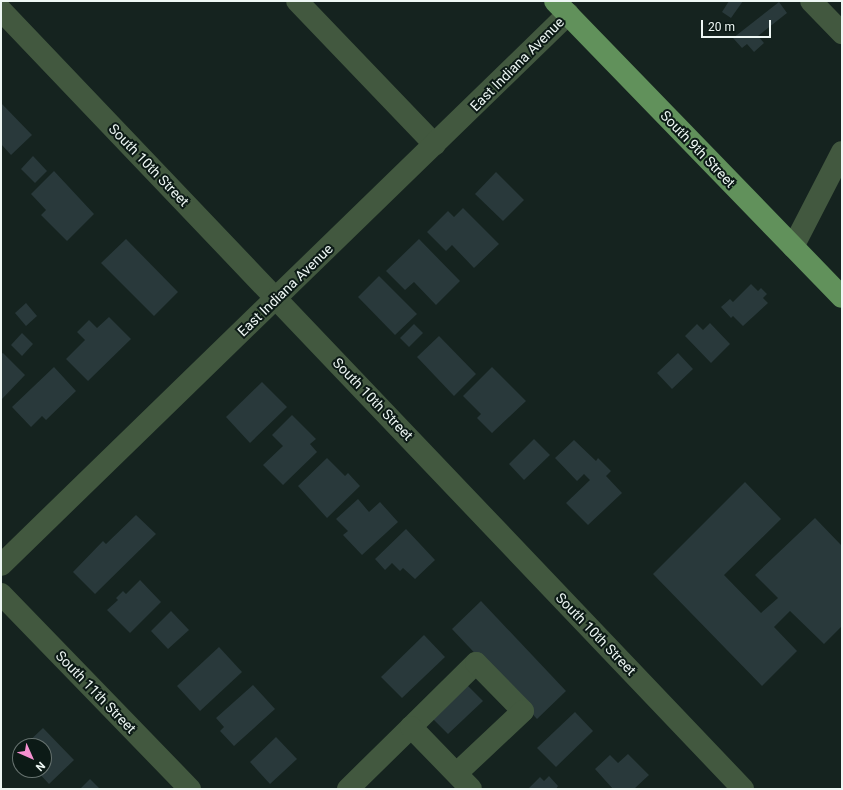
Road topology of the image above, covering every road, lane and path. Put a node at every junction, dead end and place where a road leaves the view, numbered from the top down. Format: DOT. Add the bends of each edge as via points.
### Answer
graph roads {
  1 [pos="297,1"];
  2 [pos="812,1"];
  3 [pos="561,8"];
  4 [pos="1,10"];
  5 [pos="842,32"];
  6 [pos="435,145"];
  7 [pos="842,152"];
  8 [pos="793,247"];
  9 [pos="842,297"];
  10 [pos="277,298"];
  11 [pos="1,565"];
  12 [pos="1,594"];
  13 [pos="411,727"];
  14 [pos="457,773"];
  15 [pos="190,789"];
  16 [pos="348,789"];
  17 [pos="471,789"];
  18 [pos="743,789"];
  1 -- 6 [label="street"];
  2 -- 5 [label="street"];
  3 -- 6 [label="street, East Indiana Avenue"];
  3 -- 8 [label="main road, South 9th Street"];
  4 -- 10 [label="street, South 10th Street"];
  6 -- 10 [label="street, East Indiana Avenue"];
  7 -- 8 [label="street"];
  8 -- 9 [label="main road, South 9th Street"];
  10 -- 11 [label="street, East Indiana Avenue"];
  10 -- 18 [label="street, South 10th Street"];
  12 -- 15 [label="street, South 11th Street"];
  13 -- 14 [label="street"];
  13 -- 14 [label="street" via="476,662 523,711"];
  13 -- 16 [label="street"];
  14 -- 17 [label="street"];
}
